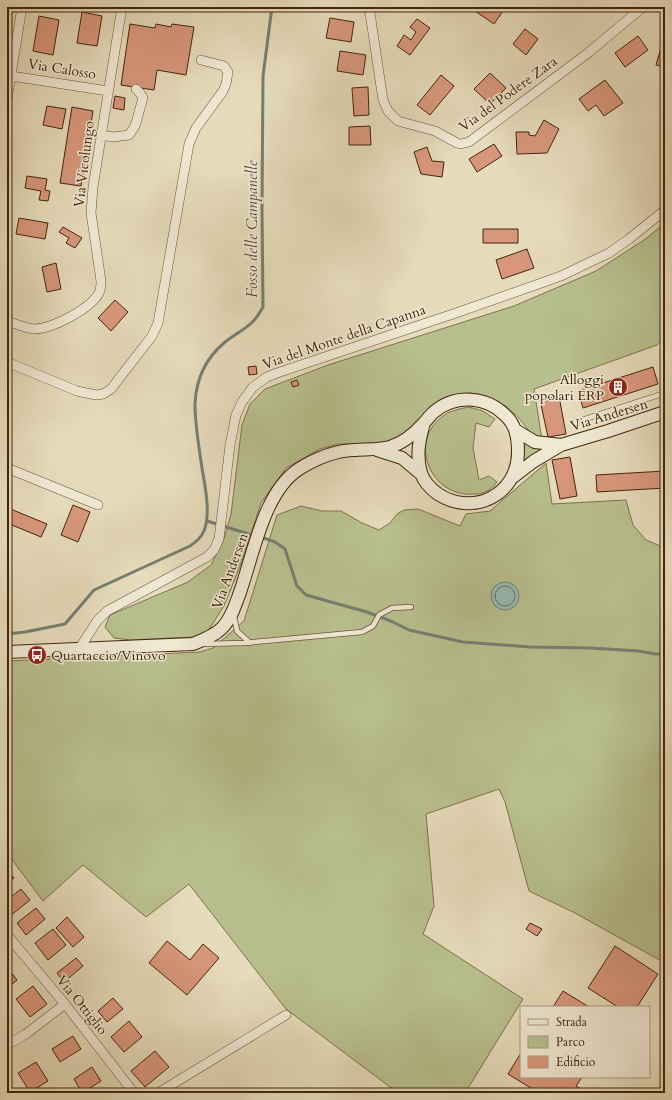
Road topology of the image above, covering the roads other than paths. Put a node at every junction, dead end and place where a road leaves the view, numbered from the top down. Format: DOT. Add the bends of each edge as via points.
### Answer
graph roads {
  1 [pos="22,7"];
  2 [pos="122,7"];
  3 [pos="367,7"];
  4 [pos="643,7"];
  5 [pos="201,60"];
  6 [pos="11,76"];
  7 [pos="136,89"];
  8 [pos="108,91"];
  9 [pos="7,100"];
  10 [pos="101,135"];
  11 [pos="665,210"];
  12 [pos="7,321"];
  13 [pos="7,362"];
  14 [pos="665,393"];
  15 [pos="665,412"];
  16 [pos="582,420"];
  17 [pos="424,423"];
  18 [pos="515,430"];
  19 [pos="561,445"];
  20 [pos="376,449"];
  21 [pos="7,468"];
  22 [pos="421,474"];
  23 [pos="513,477"];
  24 [pos="98,505"];
  25 [pos="412,606"];
  26 [pos="232,612"];
  27 [pos="250,643"];
  28 [pos="193,644"];
  29 [pos="79,649"];
  30 [pos="7,652"];
  31 [pos="7,936"];
  32 [pos="65,1004"];
  33 [pos="286,1015"];
  34 [pos="7,1045"];
  35 [pos="134,1093"];
  36 [pos="158,1093"];
  1 -- 6 [label="street"];
  2 -- 8 [label="street, Via Vicolungo"];
  3 -- 4 [label="street, Via del Podere Zara" via="383,100 388,111 398,121 435,131 461,144 469,142 537,93"];
  5 -- 13 [label="street" via="224,66 228,72 226,84 196,128 189,144 158,323 152,336 111,389 103,394 77,391"];
  6 -- 8 [label="street, Via Calosso"];
  6 -- 9 [label="street"];
  7 -- 10 [label="street" via="143,98 135,126 129,135"];
  8 -- 10 [label="street, Via Vicolungo"];
  10 -- 12 [label="street, Via Vicolungo" via="91,214 101,281 98,295 71,317 42,328 28,328"];
  11 -- 29 [label="street, Via del Monte della Capanna" via="609,253 561,276 277,373 253,387 236,415 220,525 216,545 208,558 107,611 97,621"];
  14 -- 16 [label="lane, Via Andersen"];
  15 -- 19 [label="street, Via Andersen"];
  17 -- 18 [label="street, Via Andersen" via="444,405 470,399 498,409"];
  17 -- 20 [label="street, Via Andersen" via="403,441"];
  17 -- 22 [label="street" via="419,444"];
  18 -- 19 [label="street, Via Andersen" via="535,442"];
  18 -- 23 [label="street, Via Andersen" via="518,456"];
  19 -- 23 [label="street, Via Andersen"];
  20 -- 22 [label="street, Via Andersen" via="402,458"];
  20 -- 26 [label="street, Via Andersen" via="331,454 315,460 285,481 268,507"];
  21 -- 24 [label="street"];
  22 -- 23 [label="street, Via Andersen" via="430,487 442,496 457,502 469,503 482,502 493,497 505,488"];
  25 -- 27 [label="lane" via="392,608 378,618 373,626 362,632"];
  26 -- 27 [label="lane" via="237,631"];
  26 -- 28 [label="street, Via Andersen" via="222,628"];
  27 -- 28 [label="lane"];
  28 -- 29 [label="street, Via Andersen"];
  29 -- 30 [label="street, Via Andersen"];
  31 -- 32 [label="street, Via Ottiglio"];
  32 -- 34 [label="street" via="22,1037"];
  32 -- 35 [label="street, Via Ottiglio"];
  33 -- 36 [label="street"];
}
